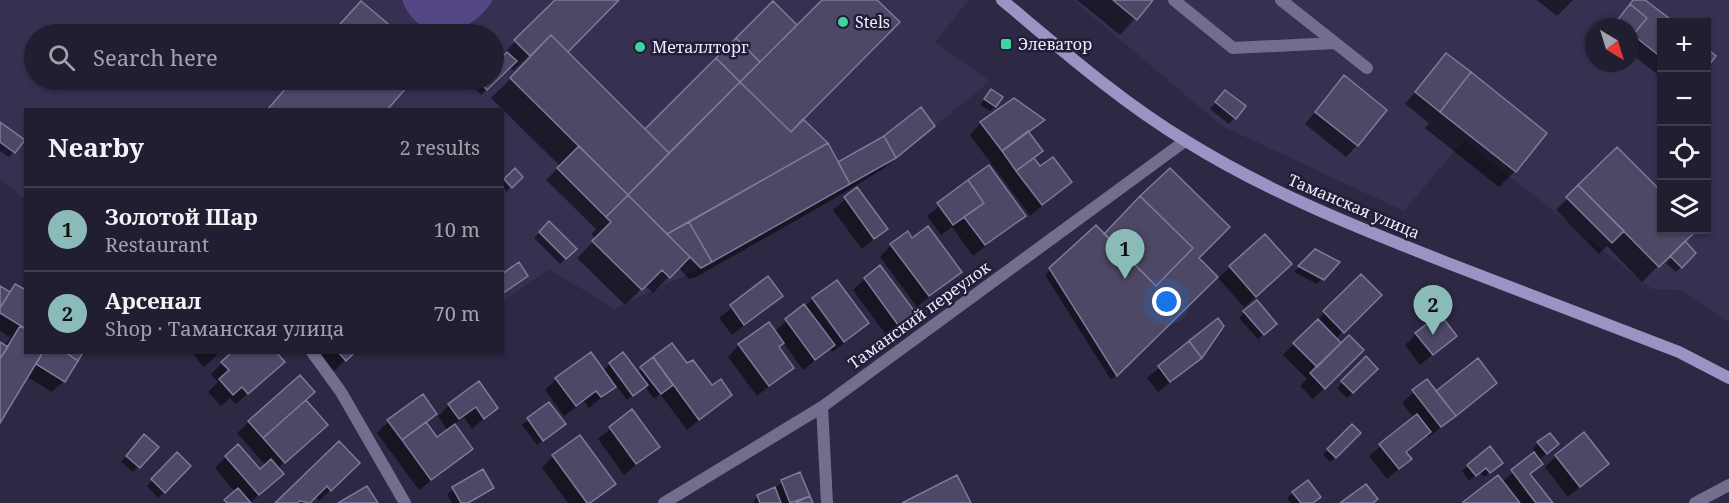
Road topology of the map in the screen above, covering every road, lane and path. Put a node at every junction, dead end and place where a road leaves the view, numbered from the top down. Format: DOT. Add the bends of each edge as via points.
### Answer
graph roads {
  1 [pos="1002,0"];
  2 [pos="1174,0"];
  3 [pos="1281,0"];
  4 [pos="1335,44"];
  5 [pos="1367,69"];
  6 [pos="1185,141"];
  7 [pos="313,354"];
  8 [pos="1729,378"];
  9 [pos="822,406"];
  10 [pos="1729,485"];
  11 [pos="405,503"];
  12 [pos="664,503"];
  13 [pos="827,503"];
  14 [pos="1695,503"];
  1 -- 6 [label="street, Таманская улица" via="1097,78"];
  2 -- 4 [label="street" via="1233,48"];
  3 -- 4 [label="street"];
  4 -- 5 [label="street"];
  6 -- 8 [label="street, Таманская улица" via="1346,223 1679,352"];
  6 -- 9 [label="street, Таманский переулок"];
  7 -- 11 [label="street" via="341,392"];
  9 -- 12 [label="street, Таманский переулок"];
  9 -- 13 [label="street"];
  10 -- 14 [label="street"];
}
